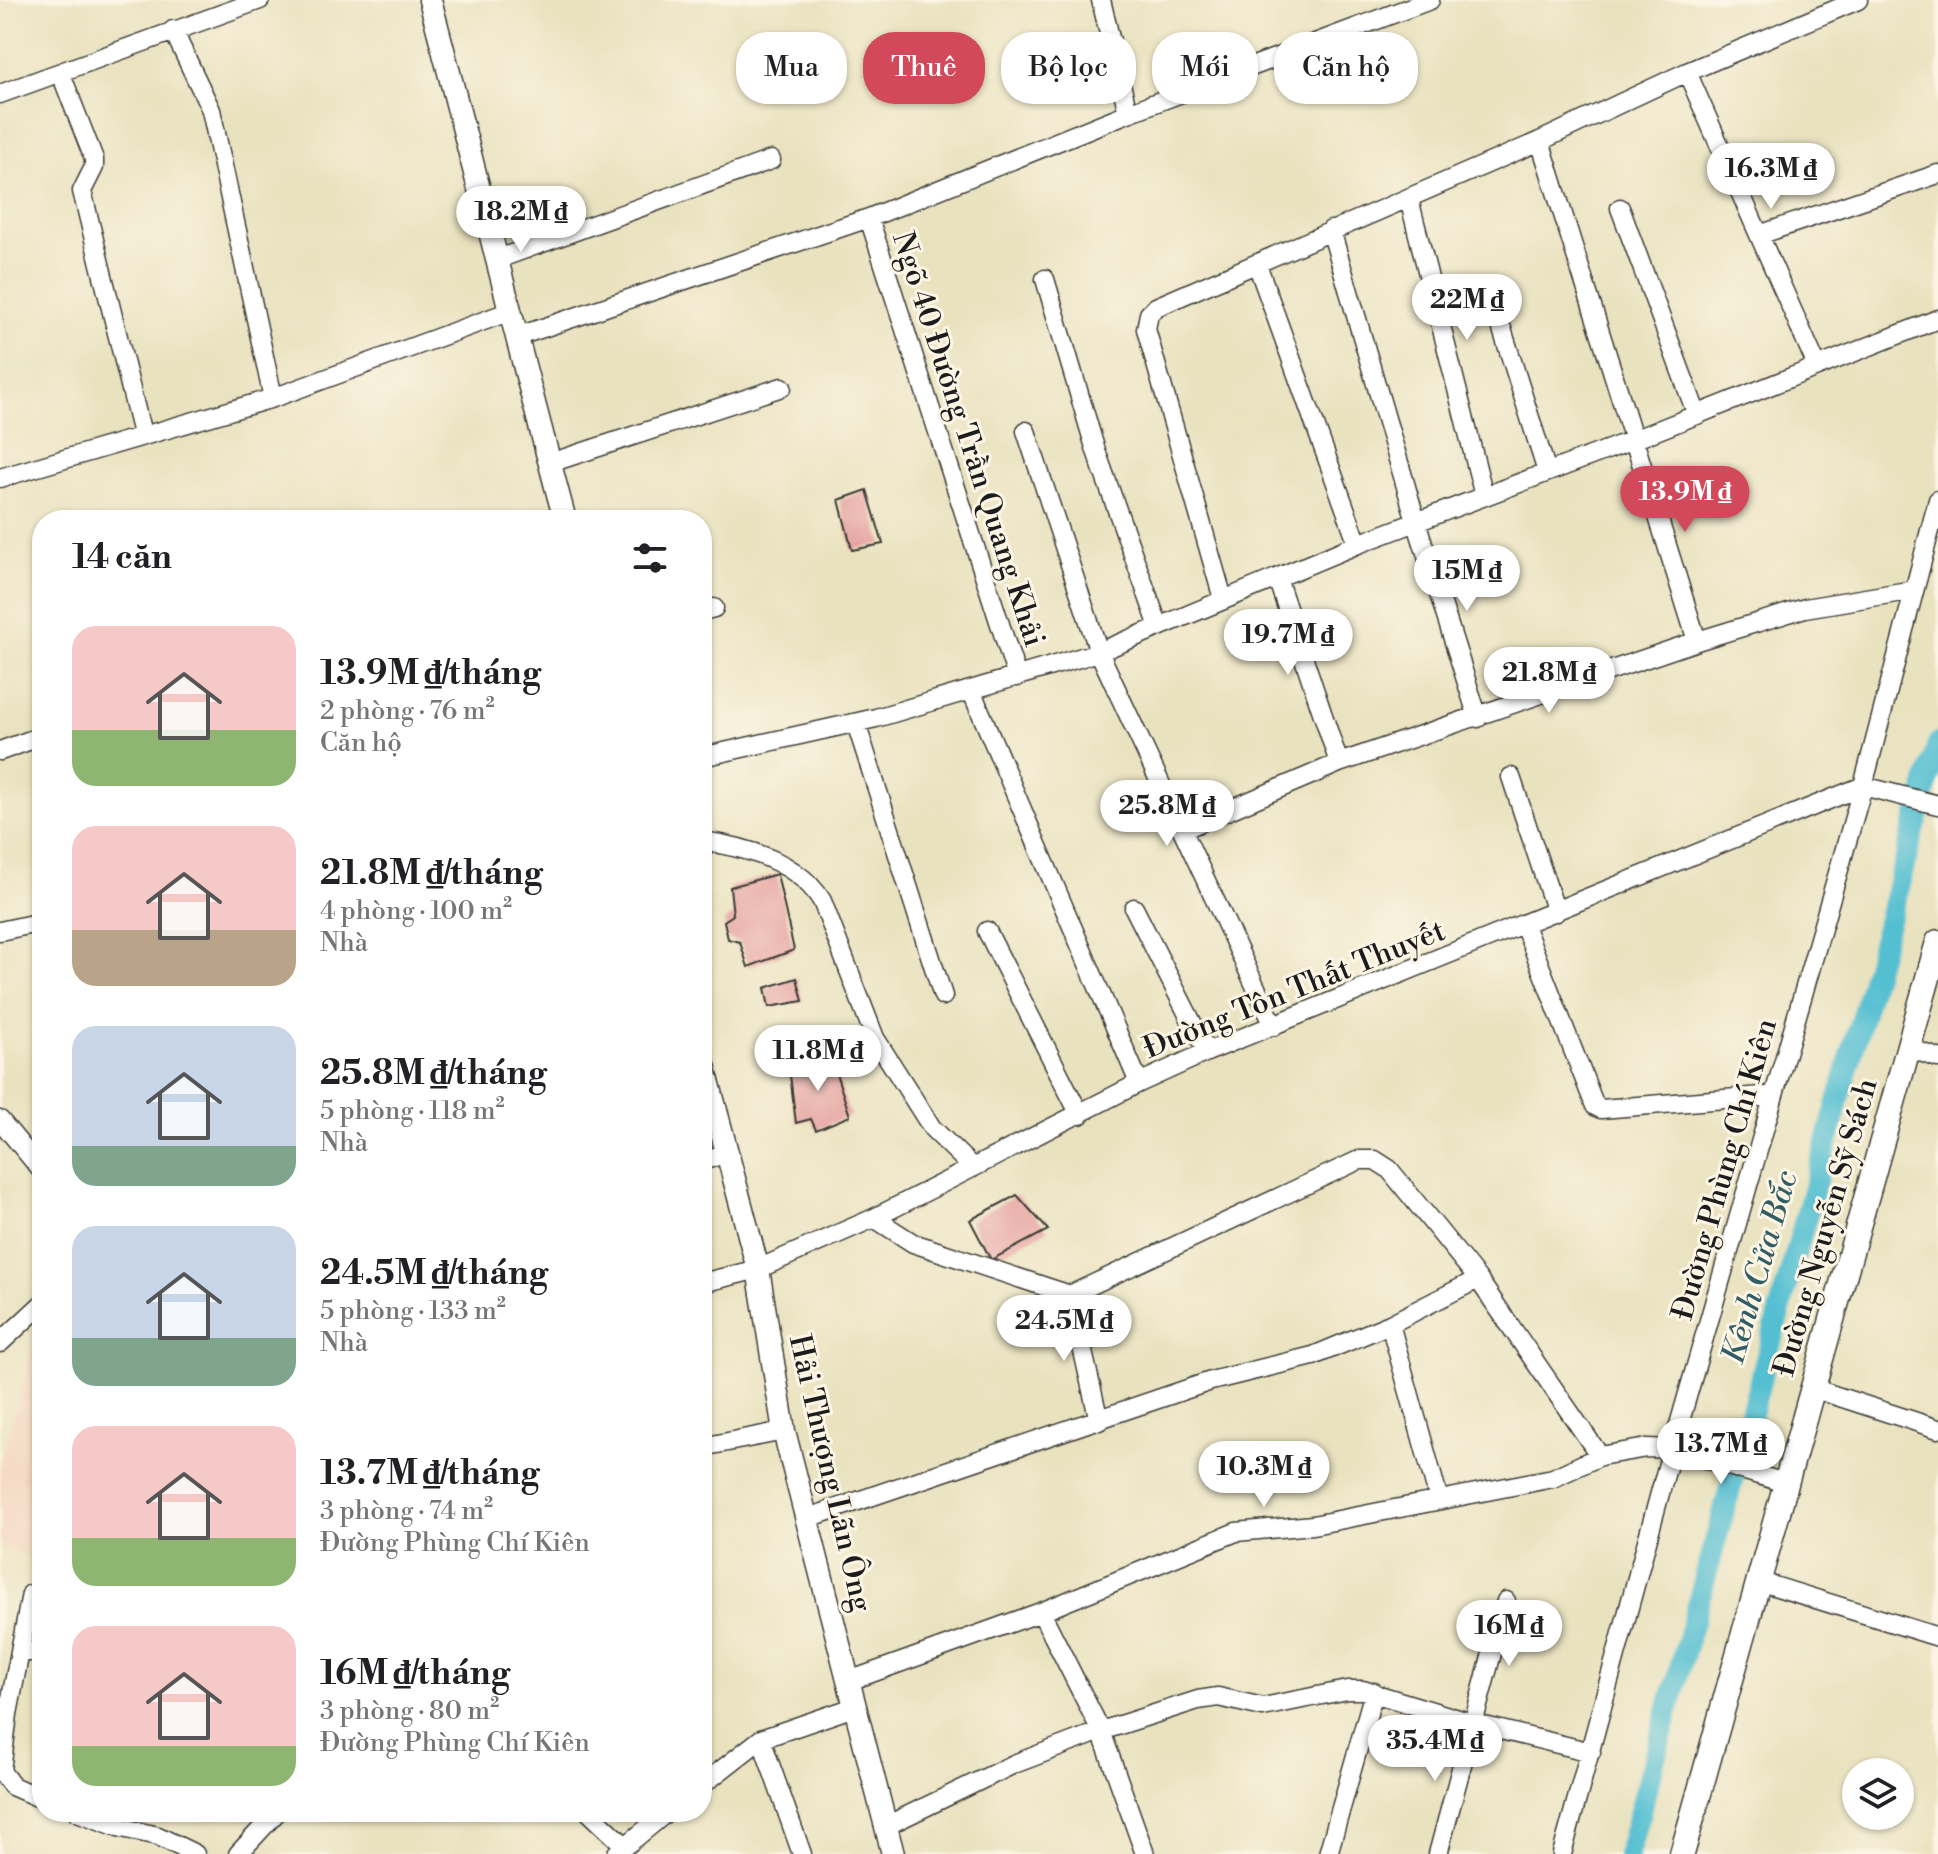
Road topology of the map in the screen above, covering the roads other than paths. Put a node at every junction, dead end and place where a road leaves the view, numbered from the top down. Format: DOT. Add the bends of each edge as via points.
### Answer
graph roads {
  1 [pos="260,0"];
  2 [pos="430,0"];
  3 [pos="1101,0"];
  4 [pos="1430,0"];
  5 [pos="1858,0"];
  6 [pos="173,30"];
  7 [pos="1687,72"];
  8 [pos="61,74"];
  9 [pos="0,94"];
  10 [pos="1128,113"];
  11 [pos="1540,141"];
  12 [pos="771,160"];
  13 [pos="1938,174"];
  14 [pos="1409,199"];
  15 [pos="1620,208"];
  16 [pos="869,218"];
  17 [pos="1331,230"];
  18 [pos="1759,235"];
  19 [pos="498,259"];
  20 [pos="1257,264"];
  21 [pos="1045,279"];
  22 [pos="1496,310"];
  23 [pos="508,312"];
  24 [pos="1938,319"];
  25 [pos="516,337"];
  26 [pos="1817,366"];
  27 [pos="782,387"];
  28 [pos="273,398"];
  29 [pos="1697,415"];
  30 [pos="1026,431"];
  31 [pos="142,434"];
  32 [pos="1633,440"];
  33 [pos="550,463"];
  34 [pos="1547,472"];
  35 [pos="0,478"];
  36 [pos="1484,496"];
  37 [pos="1938,500"];
  38 [pos="562,510"];
  39 [pos="1416,521"];
  40 [pos="1358,544"];
  41 [pos="1277,578"];
  42 [pos="1914,590"];
  43 [pos="1223,599"];
  44 [pos="1159,627"];
  45 [pos="1697,641"];
  46 [pos="1099,652"];
  47 [pos="1017,677"];
  48 [pos="971,690"];
  49 [pos="1478,718"];
  50 [pos="856,723"];
  51 [pos="32,740"];
  52 [pos="0,751"];
  53 [pos="712,755"];
  54 [pos="1339,763"];
  55 [pos="1511,777"];
  56 [pos="1872,788"];
  57 [pos="1938,805"];
  58 [pos="1182,830"];
  59 [pos="712,842"];
  60 [pos="1134,908"];
  61 [pos="1556,912"];
  62 [pos="32,924"];
  63 [pos="1524,925"];
  64 [pos="0,931"];
  65 [pos="987,931"];
  66 [pos="1938,942"];
  67 [pos="943,996"];
  68 [pos="1274,1026"];
  69 [pos="1909,1048"];
  70 [pos="1207,1052"];
  71 [pos="1938,1058"];
  72 [pos="1139,1083"];
  73 [pos="712,1095"];
  74 [pos="1774,1095"];
  75 [pos="1080,1115"];
  76 [pos="0,1120"];
  77 [pos="728,1153"];
  78 [pos="712,1158"];
  79 [pos="32,1159"];
  80 [pos="973,1168"];
  81 [pos="874,1218"];
  82 [pos="758,1269"];
  83 [pos="1478,1279"];
  84 [pos="712,1280"];
  85 [pos="1070,1295"];
  86 [pos="32,1313"];
  87 [pos="1390,1324"];
  88 [pos="0,1343"];
  89 [pos="1812,1388"];
  90 [pos="1099,1421"];
  91 [pos="1938,1429"];
  92 [pos="784,1431"];
  93 [pos="712,1445"];
  94 [pos="1672,1449"];
  95 [pos="1600,1456"];
  96 [pos="1785,1483"];
  97 [pos="1439,1500"];
  98 [pos="808,1518"];
  99 [pos="1758,1581"];
  100 [pos="31,1594"];
  101 [pos="1506,1601"];
  102 [pos="1041,1612"];
  103 [pos="1938,1637"];
  104 [pos="20,1652"];
  105 [pos="32,1652"];
  106 [pos="849,1681"];
  107 [pos="1374,1692"];
  108 [pos="854,1707"];
  109 [pos="1472,1723"];
  110 [pos="1101,1731"];
  111 [pos="761,1739"];
  112 [pos="1591,1752"];
  113 [pos="712,1777"];
  114 [pos="32,1795"];
  115 [pos="104,1822"];
  116 [pos="268,1822"];
  117 [pos="597,1822"];
  118 [pos="655,1822"];
  119 [pos="886,1826"];
  120 [pos="620,1850"];
  121 [pos="195,1854"];
  122 [pos="238,1854"];
  123 [pos="802,1854"];
  124 [pos="893,1854"];
  125 [pos="1145,1854"];
  126 [pos="1328,1854"];
  127 [pos="1438,1854"];
  128 [pos="1562,1854"];
  129 [pos="1682,1854"];
  1 -- 6 [label="street"];
  2 -- 19 [label="street"];
  3 -- 10 [label="street"];
  4 -- 10 [label="street"];
  5 -- 7 [label="street"];
  6 -- 8 [label="street"];
  6 -- 28 [label="street" via="211,110"];
  7 -- 11 [label="street"];
  7 -- 18 [label="street"];
  8 -- 9 [label="street"];
  8 -- 31 [label="street" via="94,159 82,191"];
  10 -- 16 [label="street"];
  11 -- 14 [label="street"];
  11 -- 32 [label="street"];
  12 -- 19 [label="street"];
  13 -- 18 [label="street"];
  14 -- 17 [label="street"];
  14 -- 36 [label="street"];
  15 -- 29 [label="street"];
  16 -- 25 [label="street"];
  16 -- 47 [label="street, Ngõ 40 Đường Trần Quang Khải"];
  17 -- 20 [label="street"];
  17 -- 39 [label="street"];
  18 -- 26 [label="street"];
  19 -- 23 [label="street"];
  20 -- 40 [label="street"];
  20 -- 43 [label="street" via="1156,307 1146,329"];
  21 -- 44 [label="street" via="1096,451"];
  22 -- 34 [label="street"];
  23 -- 25 [label="street"];
  23 -- 28 [label="street"];
  24 -- 26 [label="street"];
  25 -- 33 [label="street"];
  26 -- 29 [label="street"];
  27 -- 33 [label="street"];
  28 -- 31 [label="street"];
  29 -- 32 [label="street"];
  30 -- 46 [label="street"];
  31 -- 35 [label="street"];
  32 -- 34 [label="street"];
  32 -- 45 [label="street"];
  33 -- 38 [label="street"];
  34 -- 36 [label="street"];
  36 -- 39 [label="street"];
  37 -- 42 [label="street, Đường Phùng Chí Kiên"];
  39 -- 40 [label="street"];
  39 -- 49 [label="street"];
  40 -- 41 [label="street"];
  41 -- 43 [label="street"];
  41 -- 54 [label="street"];
  42 -- 45 [label="street" via="1805,608"];
  42 -- 56 [label="street, Đường Phùng Chí Kiên"];
  43 -- 44 [label="street"];
  44 -- 46 [label="street"];
  45 -- 49 [label="street"];
  46 -- 47 [label="street"];
  46 -- 58 [label="street"];
  47 -- 48 [label="street"];
  48 -- 50 [label="street"];
  48 -- 72 [label="street"];
  49 -- 54 [label="street"];
  50 -- 53 [label="street"];
  50 -- 67 [label="street"];
  51 -- 52 [label="street"];
  54 -- 58 [label="street"];
  55 -- 61 [label="street"];
  56 -- 57 [label="street"];
  56 -- 61 [label="street, Đường Tôn Thất Thuyết"];
  56 -- 74 [label="street, Đường Phùng Chí Kiên"];
  58 -- 68 [label="street"];
  59 -- 80 [label="street" via="789,867 812,884 875,1038 932,1128"];
  60 -- 70 [label="street"];
  61 -- 63 [label="street, Đường Tôn Thất Thuyết"];
  62 -- 64 [label="street"];
  63 -- 68 [label="street, Đường Tôn Thất Thuyết"];
  63 -- 74 [label="street" via="1595,1106"];
  65 -- 75 [label="street"];
  66 -- 69 [label="main road, Đường Nguyễn Sỹ Sách"];
  68 -- 70 [label="street, Đường Tôn Thất Thuyết"];
  69 -- 71 [label="street"];
  69 -- 89 [label="main road, Đường Nguyễn Sỹ Sách"];
  70 -- 72 [label="street, Đường Tôn Thất Thuyết"];
  72 -- 75 [label="street, Đường Tôn Thất Thuyết"];
  73 -- 77 [label="street, Hải Thượng Lãn Ông"];
  74 -- 94 [label="street, Đường Phùng Chí Kiên"];
  75 -- 80 [label="street, Đường Tôn Thất Thuyết"];
  76 -- 79 [label="street"];
  77 -- 78 [label="street"];
  77 -- 82 [label="street, Hải Thượng Lãn Ông"];
  80 -- 81 [label="street, Đường Tôn Thất Thuyết"];
  81 -- 82 [label="street, Đường Tôn Thất Thuyết"];
  81 -- 85 [label="street" via="913,1243"];
  82 -- 84 [label="street, Đường Tôn Thất Thuyết"];
  82 -- 92 [label="street, Hải Thượng Lãn Ông"];
  83 -- 85 [label="street" via="1389,1169 1367,1159"];
  83 -- 87 [label="street"];
  83 -- 95 [label="street"];
  85 -- 90 [label="street"];
  86 -- 88 [label="street"];
  87 -- 90 [label="street" via="1313,1356 1211,1381"];
  87 -- 97 [label="street"];
  89 -- 91 [label="street"];
  89 -- 96 [label="main road, Đường Nguyễn Sỹ Sách"];
  90 -- 98 [label="street"];
  92 -- 93 [label="street"];
  92 -- 98 [label="street, Hải Thượng Lãn Ông"];
  94 -- 95 [label="street"];
  94 -- 96 [label="street"];
  94 -- 112 [label="street, Đường Phùng Chí Kiên"];
  95 -- 97 [label="street" via="1553,1478"];
  96 -- 99 [label="main road, Đường Nguyễn Sỹ Sách"];
  97 -- 102 [label="street" via="1313,1525 1236,1532"];
  98 -- 106 [label="street, Hải Thượng Lãn Ông"];
  99 -- 103 [label="street"];
  99 -- 129 [label="main road, Đường Nguyễn Sỹ Sách"];
  100 -- 104 [label="street"];
  101 -- 109 [label="street"];
  102 -- 106 [label="street"];
  102 -- 110 [label="street"];
  104 -- 105 [label="street"];
  104 -- 114 [label="street" via="1,1771 12,1786"];
  106 -- 108 [label="street, Hải Thượng Lãn Ông"];
  107 -- 109 [label="street"];
  107 -- 110 [label="street" via="1347,1690 1263,1707 1208,1698"];
  107 -- 126 [label="street"];
  108 -- 111 [label="street"];
  108 -- 119 [label="street, Hải Thượng Lãn Ông"];
  109 -- 112 [label="street"];
  109 -- 127 [label="street"];
  110 -- 119 [label="street" via="994,1772"];
  110 -- 125 [label="street"];
  111 -- 113 [label="street"];
  111 -- 123 [label="street"];
  112 -- 128 [label="street, Đường Phùng Chí Kiên"];
  115 -- 121 [label="street" via="158,1836"];
  116 -- 122 [label="street"];
  117 -- 120 [label="street"];
  118 -- 120 [label="street"];
  119 -- 124 [label="street, Hải Thượng Lãn Ông"];
}
